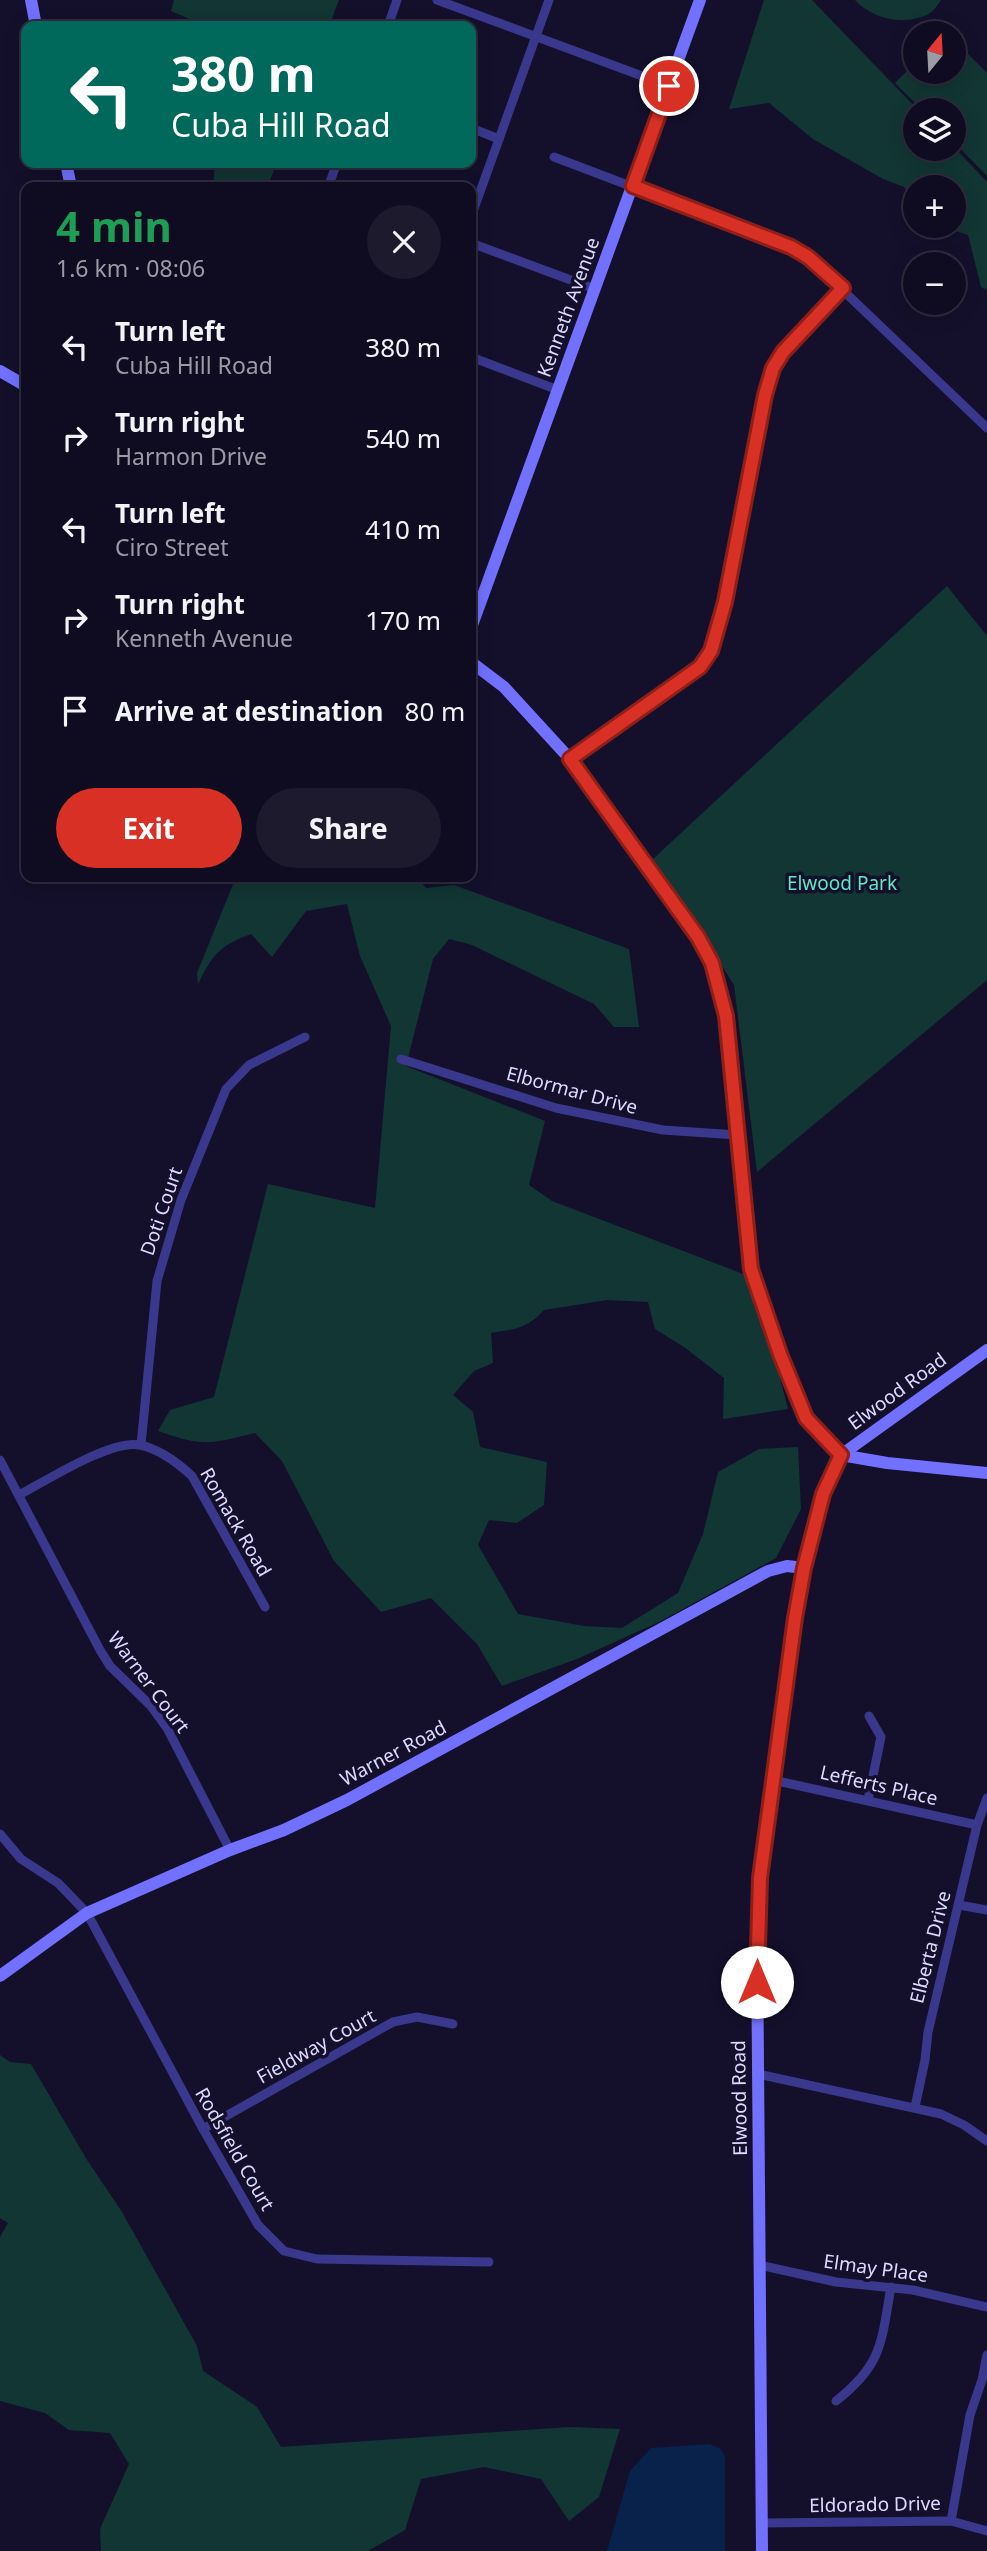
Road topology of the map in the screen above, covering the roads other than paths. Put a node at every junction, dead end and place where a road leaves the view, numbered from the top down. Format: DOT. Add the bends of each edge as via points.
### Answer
graph roads {
  1 [pos="31,0"];
  2 [pos="397,0"];
  3 [pos="437,0"];
  4 [pos="549,0"];
  5 [pos="700,0"];
  6 [pos="35,21"];
  7 [pos="389,21"];
  8 [pos="535,37"];
  9 [pos="669,86"];
  10 [pos="476,130"];
  11 [pos="499,139"];
  12 [pos="554,157"];
  13 [pos="633,186"];
  14 [pos="476,203"];
  15 [pos="476,245"];
  16 [pos="843,288"];
  17 [pos="595,289"];
  18 [pos="476,359"];
  19 [pos="0,371"];
  20 [pos="21,383"];
  21 [pos="558,390"];
  22 [pos="987,428"];
  23 [pos="476,614"];
  24 [pos="476,666"];
  25 [pos="570,759"];
  26 [pos="306,1037"];
  27 [pos="401,1059"];
  28 [pos="737,1135"];
  29 [pos="987,1350"];
  30 [pos="141,1445"];
  31 [pos="841,1455"];
  32 [pos="0,1460"];
  33 [pos="987,1473"];
  34 [pos="19,1495"];
  35 [pos="804,1568"];
  36 [pos="265,1607"];
  37 [pos="869,1716"];
  38 [pos="773,1780"];
  39 [pos="987,1798"];
  40 [pos="868,1800"];
  41 [pos="977,1825"];
  42 [pos="0,1833"];
  43 [pos="230,1850"];
  44 [pos="959,1905"];
  45 [pos="987,1910"];
  46 [pos="87,1913"];
  47 [pos="0,1976"];
  48 [pos="453,2024"];
  49 [pos="758,2074"];
  50 [pos="915,2107"];
  51 [pos="203,2129"];
  52 [pos="987,2141"];
  53 [pos="489,2262"];
  54 [pos="759,2264"];
  55 [pos="891,2287"];
  56 [pos="987,2307"];
  57 [pos="987,2356"];
  58 [pos="836,2401"];
  59 [pos="951,2521"];
  60 [pos="762,2523"];
  61 [pos="987,2531"];
  62 [pos="762,2551"];
  1 -- 6 [label="main road"];
  2 -- 7 [label="street"];
  3 -- 8 [label="street"];
  4 -- 8 [label="street"];
  5 -- 9 [label="main road, Kenneth Avenue"];
  8 -- 9 [label="street"];
  8 -- 11 [label="street"];
  9 -- 13 [label="main road, Kenneth Avenue"];
  10 -- 11 [label="street"];
  11 -- 14 [label="street"];
  12 -- 13 [label="street"];
  13 -- 16 [label="street" via="791,247"];
  13 -- 17 [label="main road, Kenneth Avenue"];
  15 -- 17 [label="street"];
  16 -- 22 [label="street"];
  16 -- 25 [label="street" via="773,368 711,651 700,667"];
  17 -- 21 [label="main road, Kenneth Avenue"];
  18 -- 21 [label="street"];
  19 -- 20 [label="main road"];
  21 -- 23 [label="main road, Kenneth Avenue"];
  24 -- 25 [label="main road" via="504,687"];
  25 -- 28 [label="main road" via="712,963 726,1016"];
  26 -- 30 [label="street, Doti Court" via="249,1065 226,1089 181,1200 156,1281"];
  27 -- 28 [label="street, Elbormar Drive" via="569,1111 663,1130"];
  28 -- 31 [label="main road" via="751,1269 806,1418"];
  29 -- 31 [label="main road, Elwood Road"];
  30 -- 34 [label="street" via="111,1448"];
  30 -- 36 [label="street, Romack Road" via="192,1476"];
  31 -- 33 [label="main road"];
  31 -- 35 [label="main road, Elwood Road" via="823,1494"];
  32 -- 34 [label="street, Warner Court"];
  34 -- 43 [label="street, Warner Court" via="100,1650 167,1728"];
  35 -- 38 [label="main road, Elwood Road"];
  35 -- 43 [label="main road, Warner Road" via="768,1571 347,1800"];
  37 -- 40 [label="street" via="881,1737"];
  38 -- 40 [label="street, Lefferts Place"];
  38 -- 49 [label="main road, Elwood Road" via="758,1917"];
  39 -- 41 [label="street, Elberta Drive"];
  40 -- 41 [label="street, Lefferts Place"];
  41 -- 44 [label="street, Elberta Drive"];
  42 -- 46 [label="street, Rodsfield Court" via="21,1859 58,1884"];
  43 -- 46 [label="main road, Warner Road"];
  44 -- 45 [label="street"];
  44 -- 50 [label="street, Elberta Drive"];
  46 -- 47 [label="main road, Warner Road"];
  46 -- 51 [label="street, Rodsfield Court"];
  48 -- 51 [label="street, Fieldway Court" via="417,2017 393,2022"];
  49 -- 50 [label="street"];
  49 -- 54 [label="main road, Elwood Road"];
  50 -- 52 [label="street" via="952,2119"];
  51 -- 53 [label="street, Rodsfield Court" via="258,2225 284,2252 317,2259"];
  54 -- 55 [label="street, Elmay Place" via="836,2282"];
  54 -- 60 [label="main road, Elwood Road"];
  55 -- 56 [label="street, Elmay Place"];
  55 -- 58 [label="street" via="872,2364 858,2384"];
  57 -- 59 [label="street" via="970,2415"];
  59 -- 60 [label="street, Eldorado Drive"];
  59 -- 61 [label="street, Eldorado Drive"];
  60 -- 62 [label="main road, Elwood Road"];
}
